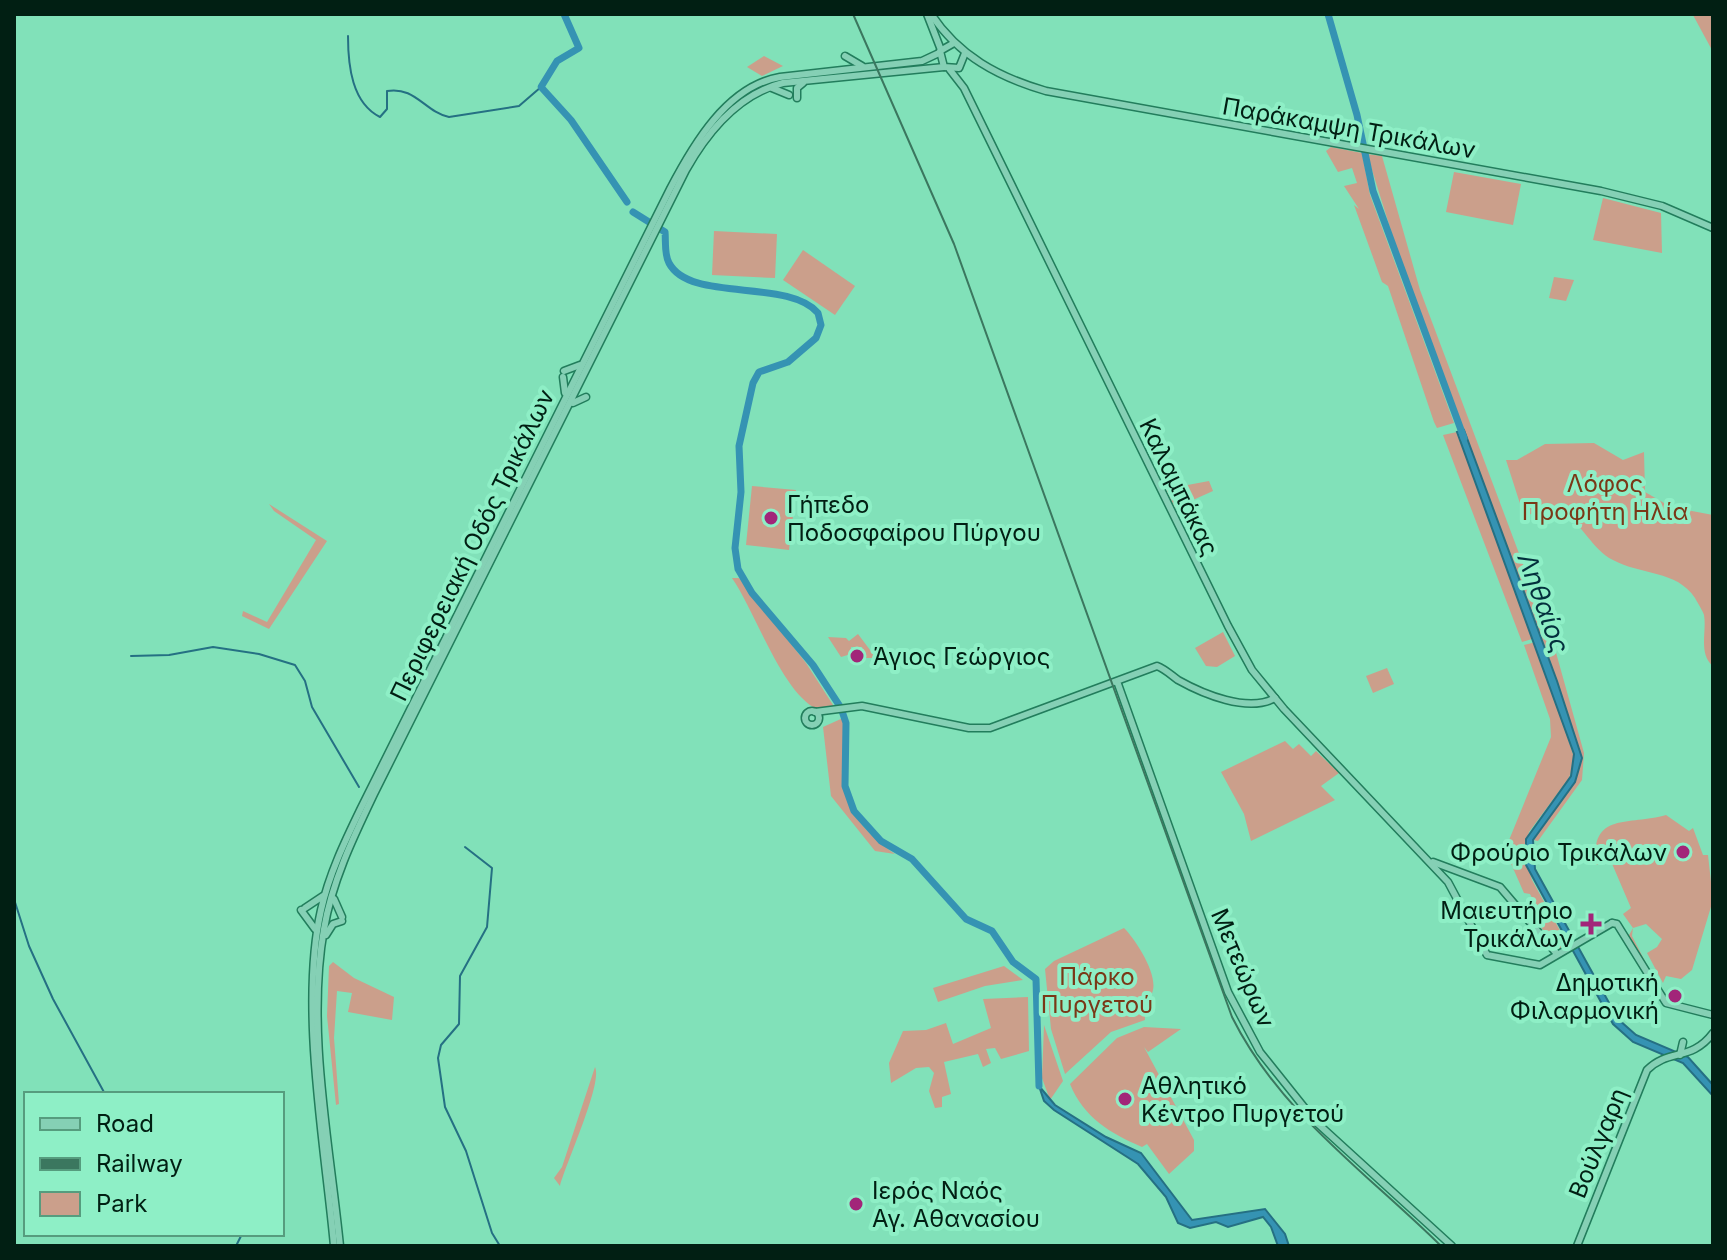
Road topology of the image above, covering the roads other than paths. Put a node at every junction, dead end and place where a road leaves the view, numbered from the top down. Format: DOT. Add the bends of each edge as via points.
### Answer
graph roads {
  1 [pos="929,14"];
  2 [pos="954,43"];
  3 [pos="940,51"];
  4 [pos="965,52"];
  5 [pos="845,56"];
  6 [pos="979,64"];
  7 [pos="962,66"];
  8 [pos="869,68"];
  9 [pos="947,68"];
  10 [pos="785,70"];
  11 [pos="780,77"];
  12 [pos="806,81"];
  13 [pos="769,87"];
  14 [pos="964,88"];
  15 [pos="662,212"];
  16 [pos="1713,228"];
  17 [pos="588,361"];
  18 [pos="561,414"];
  19 [pos="1118,684"];
  20 [pos="1275,698"];
  21 [pos="817,715"];
  22 [pos="1427,859"];
  23 [pos="329,894"];
  24 [pos="316,936"];
  25 [pos="1478,943"];
  26 [pos="322,950"];
  27 [pos="1559,953"];
  28 [pos="1476,955"];
  29 [pos="1713,1015"];
  30 [pos="1713,1033"];
  31 [pos="1683,1044"];
  32 [pos="1680,1055"];
  33 [pos="1642,1059"];
  34 [pos="1646,1072"];
  35 [pos="337,1246"];
  36 [pos="1452,1246"];
  37 [pos="1577,1246"];
  1 -- 2 [label="main road, Παράκαμψη Τρικάλων"];
  1 -- 3 [label="main road, Καλαμπάκας"];
  2 -- 3 [label="main road, Περιφερειακή Οδός Τρικάλων"];
  2 -- 4 [label="main road, Παράκαμψη Τρικάλων"];
  3 -- 8 [label="main road, Περιφερειακή Οδός Τρικάλων" via="928,60"];
  3 -- 9 [label="main road, Καλαμπάκας"];
  4 -- 6 [label="main road, Παράκαμψη Τρικάλων"];
  4 -- 7 [label="main road, Καλαμπάκας"];
  5 -- 8 [label="main road"];
  6 -- 7 [label="main road, Παράκαμψη Τρικάλων"];
  6 -- 16 [label="main road, Παράκαμψη Τρικάλων" via="1063,95 1612,193 1662,206"];
  7 -- 9 [label="main road, Περιφερειακή Οδός Τρικάλων"];
  7 -- 14 [label="main road, Καλαμπάκας"];
  8 -- 11 [label="main road, Περιφερειακή Οδός Τρικάλων"];
  9 -- 12 [label="main road, Περιφερειακή Οδός Τρικάλων"];
  9 -- 14 [label="main road, Καλαμπάκας"];
  10 -- 11 [label="main road"];
  11 -- 15 [label="main road, Περιφερειακή Οδός Τρικάλων" via="753,87 719,115 687,158"];
  12 -- 13 [label="main road, Περιφερειακή Οδός Τρικάλων"];
  12 -- 13 [label="main road" via="793,96"];
  13 -- 15 [label="main road, Περιφερειακή Οδός Τρικάλων" via="739,104 715,128"];
  14 -- 20 [label="main road, Καλαμπάκας" via="1228,626"];
  15 -- 17 [label="main road, Περιφερειακή Οδός Τρικάλων"];
  17 -- 18 [label="main road, Περιφερειακή Οδός Τρικάλων"];
  17 -- 18 [label="main road" via="586,393"];
  17 -- 18 [label="main road" via="564,374"];
  18 -- 23 [label="main road, Περιφερειακή Οδός Τρικάλων"];
  19 -- 20 [label="main road" via="1158,666 1235,702"];
  19 -- 21 [label="main road" via="990,728 865,706"];
  19 -- 36 [label="main road, Μετεώρων" via="1223,978 1250,1035 1275,1075 1316,1122"];
  20 -- 22 [label="main road, Καλαμπάκας"];
  22 -- 25 [label="main road, Καλαμπάκας" via="1451,887"];
  22 -- 27 [label="main road" via="1501,888"];
  23 -- 24 [label="main road, Περιφερειακή Οδός Τρικάλων"];
  23 -- 24 [label="main road" via="303,909"];
  23 -- 26 [label="main road, Περιφερειακή Οδός Τρικάλων"];
  23 -- 26 [label="main road" via="342,919 330,927"];
  24 -- 35 [label="main road, Περιφερειακή Οδός Τρικάλων" via="314,1037"];
  25 -- 27 [label="main road" via="1493,958 1540,965"];
  25 -- 28 [label="main road"];
  26 -- 35 [label="main road, Περιφερειακή Οδός Τρικάλων" via="319,1028"];
  27 -- 29 [label="main road" via="1614,927 1666,1003"];
  30 -- 32 [label="main road" via="1694,1051"];
  31 -- 32 [label="main road"];
  32 -- 34 [label="main road, Βούλγαρη"];
  33 -- 34 [label="main road"];
  34 -- 37 [label="main road, Βούλγαρη"];
}
